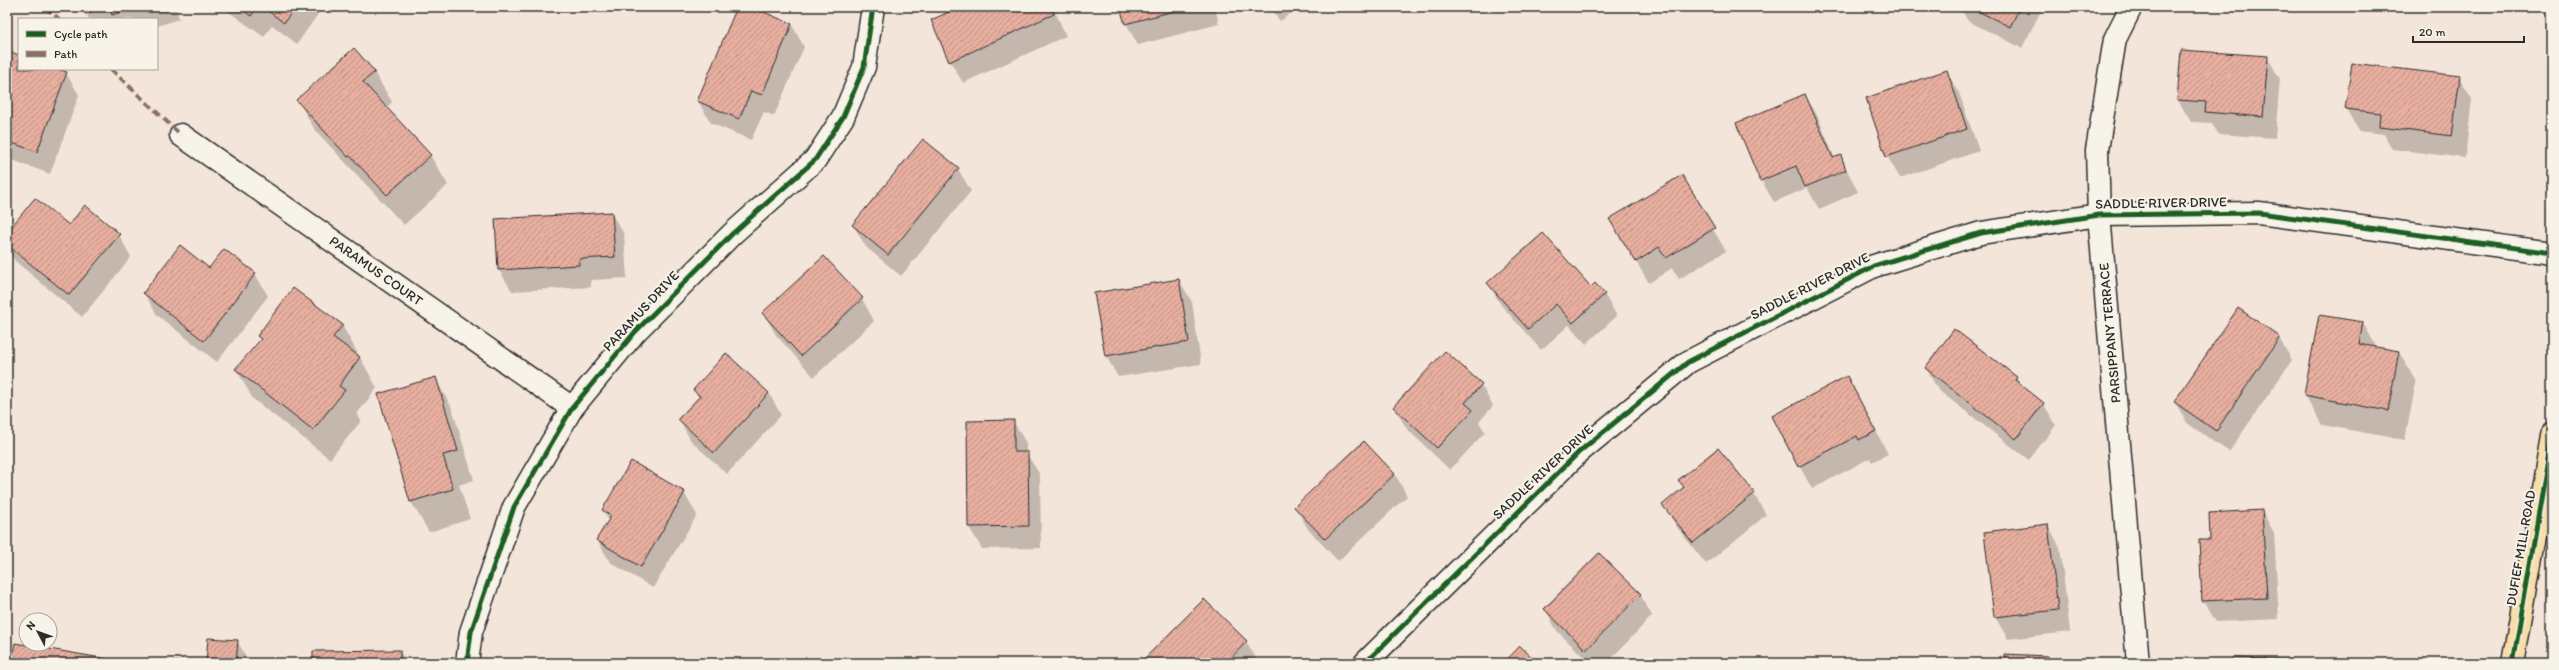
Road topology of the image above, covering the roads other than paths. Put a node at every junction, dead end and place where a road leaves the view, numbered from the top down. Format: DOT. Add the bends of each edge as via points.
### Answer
graph roads {
  1 [pos="873,7"];
  2 [pos="2131,7"];
  3 [pos="181,135"];
  4 [pos="2099,215"];
  5 [pos="2552,253"];
  6 [pos="572,408"];
  7 [pos="2552,436"];
  8 [pos="467,663"];
  9 [pos="1365,663"];
  10 [pos="2138,663"];
  11 [pos="2513,663"];
  1 -- 6 [label="street, PARAMUS DRIVE" via="864,68 843,117 814,160 732,234 641,326"];
  2 -- 4 [label="street, PARSIPPANY TERRACE" via="2115,39 2097,150"];
  3 -- 6 [label="street, PARAMUS COURT"];
  4 -- 5 [label="street, SADDLE RIVER DRIVE" via="2259,213"];
  4 -- 9 [label="street, SADDLE RIVER DRIVE" via="1981,233 1874,266 1688,362 1579,452"];
  4 -- 10 [label="street, PARSIPPANY TERRACE"];
  6 -- 8 [label="street, PARAMUS DRIVE" via="514,507 471,632"];
  7 -- 11 [label="main road, DUFIEF MILL ROAD"];
}
